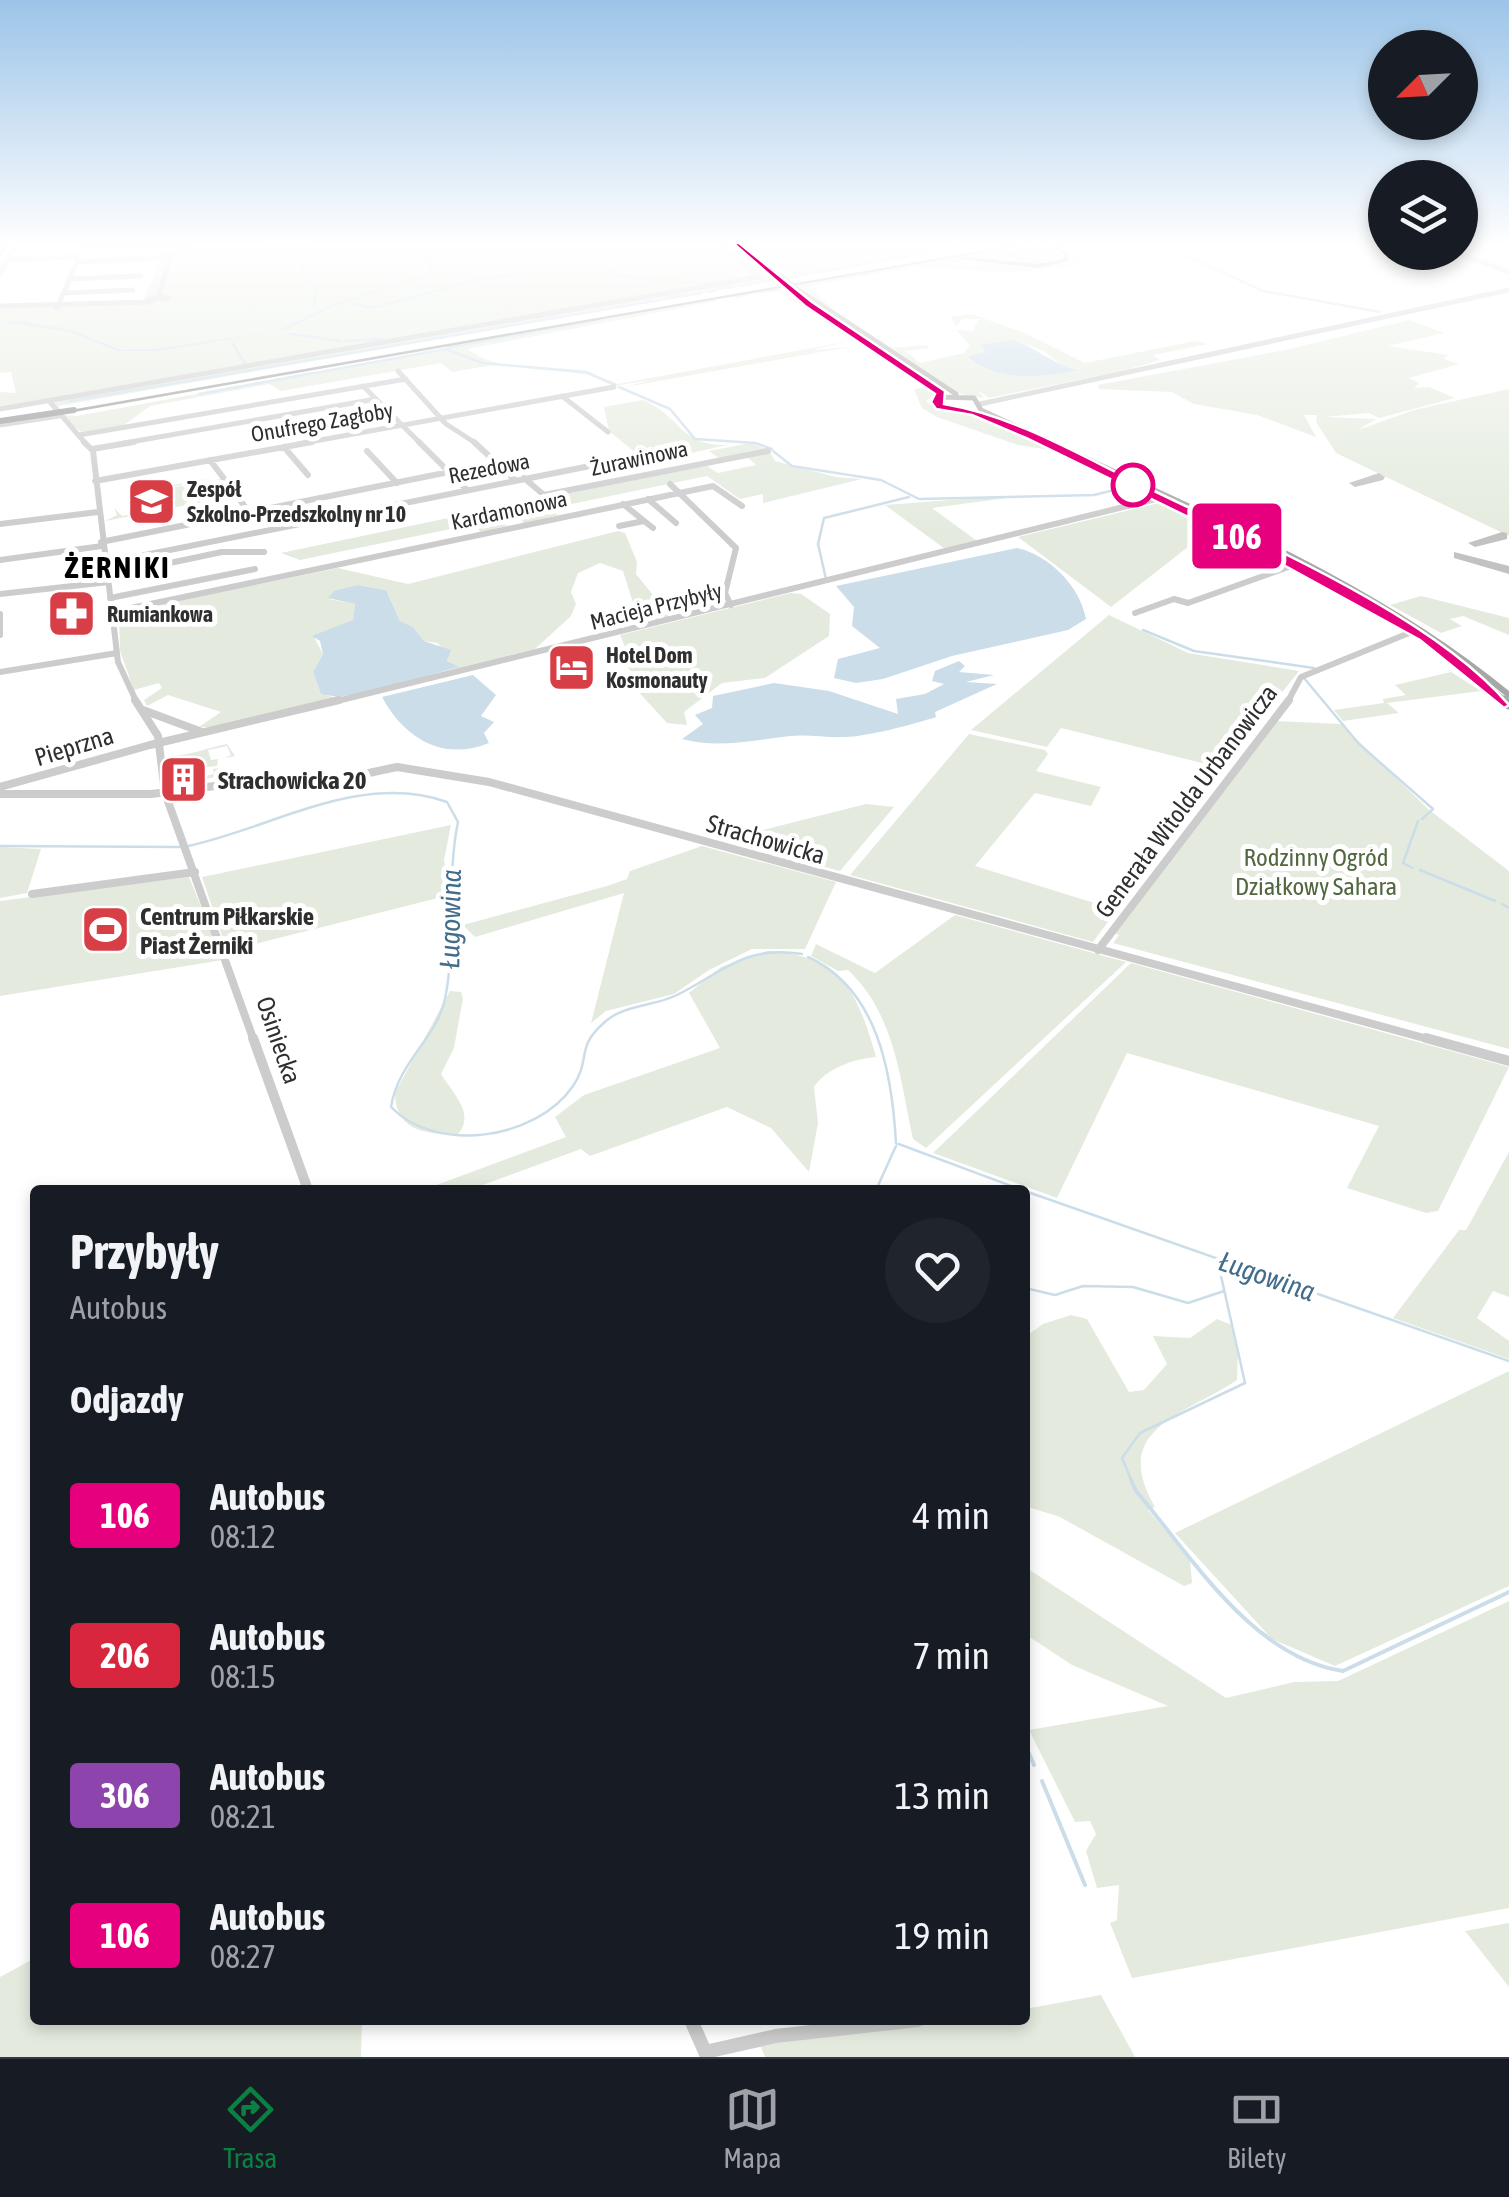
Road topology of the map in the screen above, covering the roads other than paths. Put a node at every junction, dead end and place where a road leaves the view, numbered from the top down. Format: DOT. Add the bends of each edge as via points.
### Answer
graph roads {
  1 [pos="396,341"];
  2 [pos="450,341"];
  3 [pos="456,341"];
  4 [pos="864,341"];
  5 [pos="874,341"];
  6 [pos="1266,341"];
  7 [pos="407,370"];
  8 [pos="406,379"];
  9 [pos="363,386"];
  10 [pos="614,387"];
  11 [pos="956,394"];
  12 [pos="562,396"];
  13 [pos="941,397"];
  14 [pos="376,400"];
  15 [pos="50,402"];
  16 [pos="979,403"];
  17 [pos="73,408"];
  18 [pos="0,409"];
  19 [pos="962,410"];
  20 [pos="58,416"];
  21 [pos="440,418"];
  22 [pos="0,421"];
  23 [pos="402,425"];
  24 [pos="608,432"];
  25 [pos="79,435"];
  26 [pos="284,447"];
  27 [pos="92,449"];
  28 [pos="366,451"];
  29 [pos="768,451"];
  30 [pos="645,455"];
  31 [pos="210,460"];
  32 [pos="450,472"];
  33 [pos="308,475"];
  34 [pos="524,478"];
  35 [pos="515,480"];
  36 [pos="96,481"];
  37 [pos="397,482"];
  38 [pos="670,484"];
  39 [pos="466,490"];
  40 [pos="680,492"];
  41 [pos="648,498"];
  42 [pos="1160,498"];
  43 [pos="623,504"];
  44 [pos="742,506"];
  45 [pos="98,512"];
  46 [pos="249,512"];
  47 [pos="644,521"];
  48 [pos="676,523"];
  49 [pos="0,524"];
  50 [pos="619,526"];
  51 [pos="652,528"];
  52 [pos="102,544"];
  53 [pos="264,552"];
  54 [pos="0,560"];
  55 [pos="105,563"];
  56 [pos="1294,565"];
  57 [pos="255,569"];
  58 [pos="108,579"];
  59 [pos="0,594"];
  60 [pos="110,598"];
  61 [pos="730,605"];
  62 [pos="112,612"];
  63 [pos="1135,613"];
  64 [pos="0,614"];
  65 [pos="1414,631"];
  66 [pos="0,635"];
  67 [pos="117,654"];
  68 [pos="0,672"];
  69 [pos="1509,695"];
  70 [pos="1509,705"];
  71 [pos="143,710"];
  72 [pos="202,732"];
  73 [pos="160,743"];
  74 [pos="0,790"];
  75 [pos="165,793"];
  76 [pos="195,872"];
  77 [pos="32,894"];
  78 [pos="1098,950"];
  79 [pos="1509,1061"];
  80 [pos="306,1185"];
  81 [pos="693,2025"];
  82 [pos="874,2025"];
  83 [pos="706,2054"];
  1 -- 15 [label="street"];
  2 -- 17 [label="highway"];
  3 -- 17 [label="highway"];
  4 -- 13 [label="main road"];
  5 -- 11 [label="main road"];
  6 -- 16 [label="street"];
  7 -- 8 [label="street" via="398,371"];
  8 -- 9 [label="street"];
  8 -- 21 [label="street"];
  9 -- 14 [label="street"];
  9 -- 25 [label="street"];
  10 -- 12 [label="street, Onufrego Zagłoby"];
  11 -- 13 [label="main road"];
  11 -- 16 [label="main road"];
  12 -- 21 [label="street, Onufrego Zagłoby"];
  12 -- 24 [label="street"];
  13 -- 19 [label="main road" via="940,406"];
  14 -- 23 [label="street"];
  14 -- 27 [label="street"];
  15 -- 18 [label="street"];
  15 -- 20 [label="street"];
  16 -- 19 [label="main road"];
  16 -- 69 [label="main road" via="1417,627"];
  17 -- 22 [label="highway, bridge"];
  19 -- 42 [label="main road"];
  20 -- 22 [label="street"];
  20 -- 25 [label="street"];
  21 -- 23 [label="street, Onufrego Zagłoby"];
  21 -- 35 [label="street"];
  23 -- 26 [label="street, Onufrego Zagłoby"];
  23 -- 32 [label="street"];
  25 -- 27 [label="street"];
  26 -- 31 [label="street, Onufrego Zagłoby"];
  26 -- 33 [label="street"];
  27 -- 36 [label="street"];
  28 -- 37 [label="street"];
  29 -- 34 [label="street, Żurawinowa" via="544,496"];
  30 -- 34 [label="street, Rezedowa"];
  31 -- 36 [label="street, Onufrego Zagłoby"];
  31 -- 46 [label="street"];
  32 -- 37 [label="street"];
  32 -- 39 [label="street"];
  34 -- 35 [label="street, Rezedowa"];
  35 -- 39 [label="street, Rezedowa"];
  36 -- 45 [label="street"];
  37 -- 46 [label="street"];
  38 -- 40 [label="street"];
  39 -- 55 [label="street, Rezedowa"];
  40 -- 41 [label="street, Kardamonowa"];
  40 -- 44 [label="street, Kardamonowa" via="714,486"];
  40 -- 61 [label="street" via="737,552 725,593"];
  41 -- 43 [label="street, Kardamonowa"];
  41 -- 48 [label="street"];
  42 -- 56 [label="main road"];
  42 -- 61 [label="street, Macieja Przybyły"];
  43 -- 47 [label="street"];
  43 -- 62 [label="street, Kardamonowa"];
  45 -- 49 [label="street"];
  45 -- 52 [label="street"];
  46 -- 52 [label="street"];
  47 -- 50 [label="street"];
  47 -- 51 [label="street"];
  52 -- 54 [label="street"];
  52 -- 55 [label="street"];
  53 -- 58 [label="street" via="222,552"];
  55 -- 58 [label="street"];
  56 -- 63 [label="street"];
  56 -- 65 [label="main road"];
  57 -- 60 [label="street"];
  58 -- 59 [label="street"];
  58 -- 60 [label="street"];
  60 -- 62 [label="street"];
  61 -- 72 [label="street, Macieja Przybyły"];
  62 -- 67 [label="street"];
  64 -- 66 [label="street"];
  65 -- 70 [label="main road"];
  65 -- 78 [label="street, Generała Witolda Urbanowicza" via="1301,677"];
  67 -- 68 [label="street"];
  67 -- 71 [label="street" via="122,678"];
  71 -- 72 [label="street"];
  71 -- 73 [label="street"];
  72 -- 73 [label="street, Macieja Przybyły"];
  73 -- 74 [label="street, Pieprzna"];
  73 -- 75 [label="street"];
  74 -- 75 [label="street, Strachowicka"];
  75 -- 76 [label="street, Osiniecka"];
  75 -- 78 [label="street, Strachowicka" via="222,784 298,788 380,770 424,769"];
  76 -- 77 [label="street"];
  76 -- 80 [label="street, Osiniecka"];
  78 -- 79 [label="street, Strachowicka"];
  81 -- 83 [label="street"];
  82 -- 83 [label="street" via="776,2036"];
}
